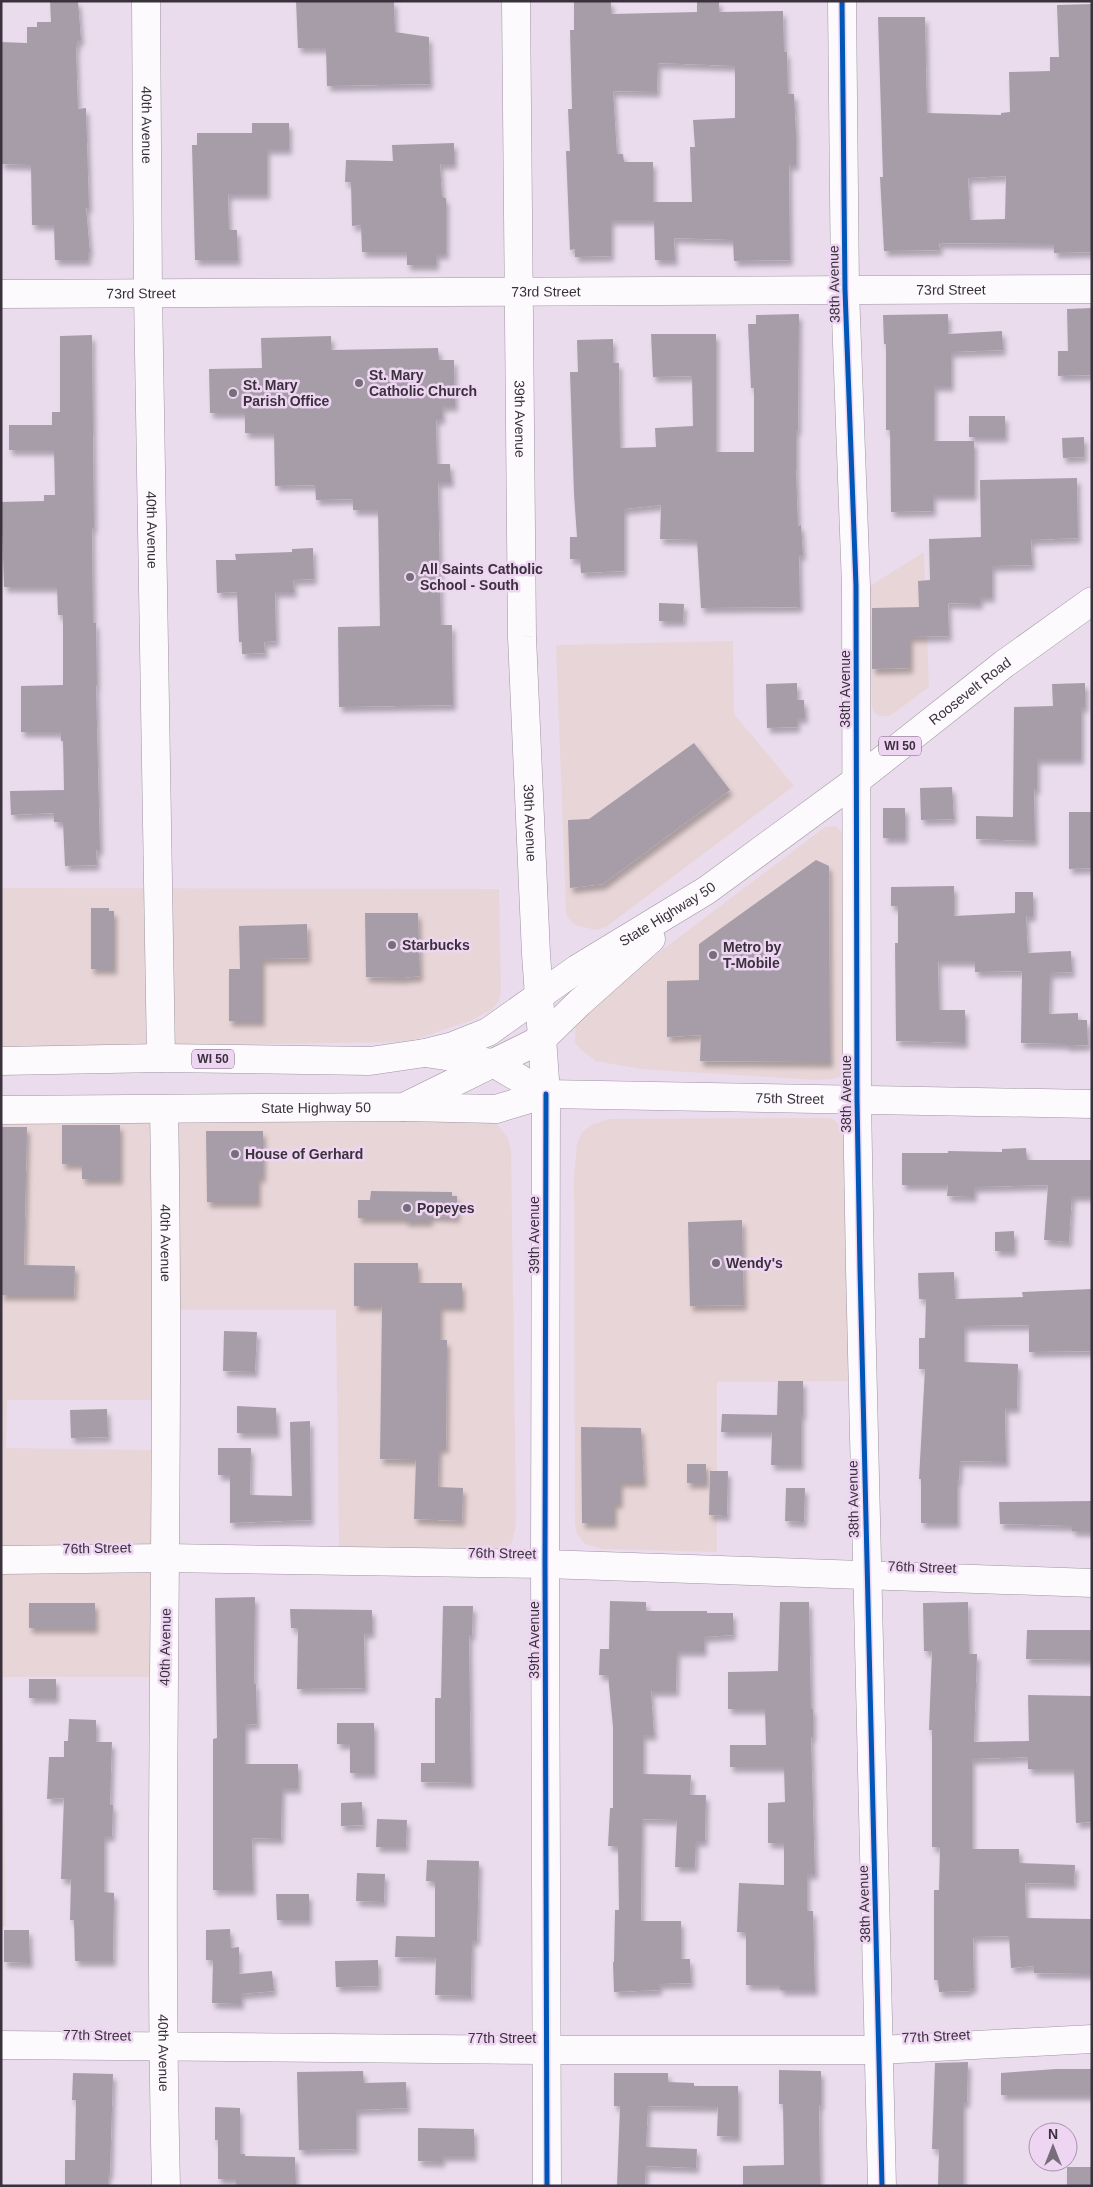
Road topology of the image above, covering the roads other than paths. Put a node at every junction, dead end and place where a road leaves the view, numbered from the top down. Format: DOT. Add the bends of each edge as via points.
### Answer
graph roads {
  1 [pos="146,1"];
  2 [pos="516,1"];
  3 [pos="842,1"];
  4 [pos="1092,289"];
  5 [pos="844,290"];
  6 [pos="518,291"];
  7 [pos="148,293"];
  8 [pos="1,294"];
  9 [pos="1092,601"];
  10 [pos="857,780"];
  11 [pos="707,890"];
  12 [pos="539,998"];
  13 [pos="542,1039"];
  14 [pos="425,1053"];
  15 [pos="161,1058"];
  16 [pos="1,1061"];
  17 [pos="493,1063"];
  18 [pos="546,1094"];
  19 [pos="857,1100"];
  20 [pos="1092,1104"];
  21 [pos="404,1107"];
  22 [pos="164,1109"];
  23 [pos="1,1110"];
  24 [pos="166,1558"];
  25 [pos="1,1560"];
  26 [pos="544,1564"];
  27 [pos="866,1577"];
  28 [pos="1092,1583"];
  29 [pos="1092,2039"];
  30 [pos="1,2045"];
  31 [pos="162,2047"];
  32 [pos="548,2050"];
  33 [pos="879,2050"];
  34 [pos="166,2186"];
  35 [pos="547,2186"];
  36 [pos="882,2186"];
  1 -- 7 [label="street, 40th Avenue"];
  2 -- 6 [label="street, 39th Avenue"];
  3 -- 5 [label="street, 38th Avenue"];
  4 -- 5 [label="street, 73rd Street"];
  5 -- 6 [label="street, 73rd Street"];
  5 -- 10 [label="street, 38th Avenue" via="856,586"];
  6 -- 7 [label="street, 73rd Street"];
  6 -- 12 [label="street, 39th Avenue" via="522,637"];
  7 -- 8 [label="street, 73rd Street"];
  7 -- 15 [label="street, 40th Avenue"];
  9 -- 10 [label="street, Roosevelt Road / WI 50" via="1004,664"];
  10 -- 11 [label="street, Roosevelt Road / WI 50"];
  10 -- 19 [label="street, 38th Avenue"];
  11 -- 12 [label="street, State Highway 50 / WI 50" via="577,969"];
  11 -- 13 [label="street, State Highway 50 / WI 50"];
  12 -- 13 [label="street, 39th Avenue"];
  12 -- 14 [label="street, State Highway 50 / WI 50" via="488,1032"];
  13 -- 17 [label="street, State Highway 50 / WI 50"];
  13 -- 18 [label="street, 39th Avenue"];
  14 -- 15 [label="street, State Highway 50 / WI 50" via="370,1061"];
  14 -- 17 [label="street, 75th Street"];
  15 -- 16 [label="street, State Highway 50 / WI 50"];
  17 -- 18 [label="street, 75th Street"];
  17 -- 21 [label="street, State Highway 50 / WI 50"];
  18 -- 19 [label="street, 75th Street"];
  18 -- 21 [label="street, 75th Street" via="496,1109"];
  18 -- 26 [label="street, 39th Avenue"];
  19 -- 20 [label="street, 75th Street"];
  19 -- 27 [label="street, 38th Avenue"];
  21 -- 22 [label="street, State Highway 50 / WI 50"];
  22 -- 23 [label="street, State Highway 50 / WI 50"];
  22 -- 24 [label="street, 40th Avenue"];
  24 -- 25 [label="street, 76th Street"];
  24 -- 26 [label="street, 76th Street"];
  24 -- 31 [label="street, 40th Avenue"];
  26 -- 27 [label="street, 76th Street"];
  26 -- 32 [label="street, 39th Avenue"];
  27 -- 28 [label="street, 76th Street"];
  27 -- 33 [label="street, 38th Avenue"];
  29 -- 33 [label="street, 77th Street"];
  30 -- 31 [label="street, 77th Street"];
  31 -- 32 [label="street, 77th Street"];
  31 -- 34 [label="street, 40th Avenue"];
  32 -- 33 [label="street, 77th Street"];
  32 -- 35 [label="street, 39th Avenue"];
  33 -- 36 [label="street, 38th Avenue"];
}
